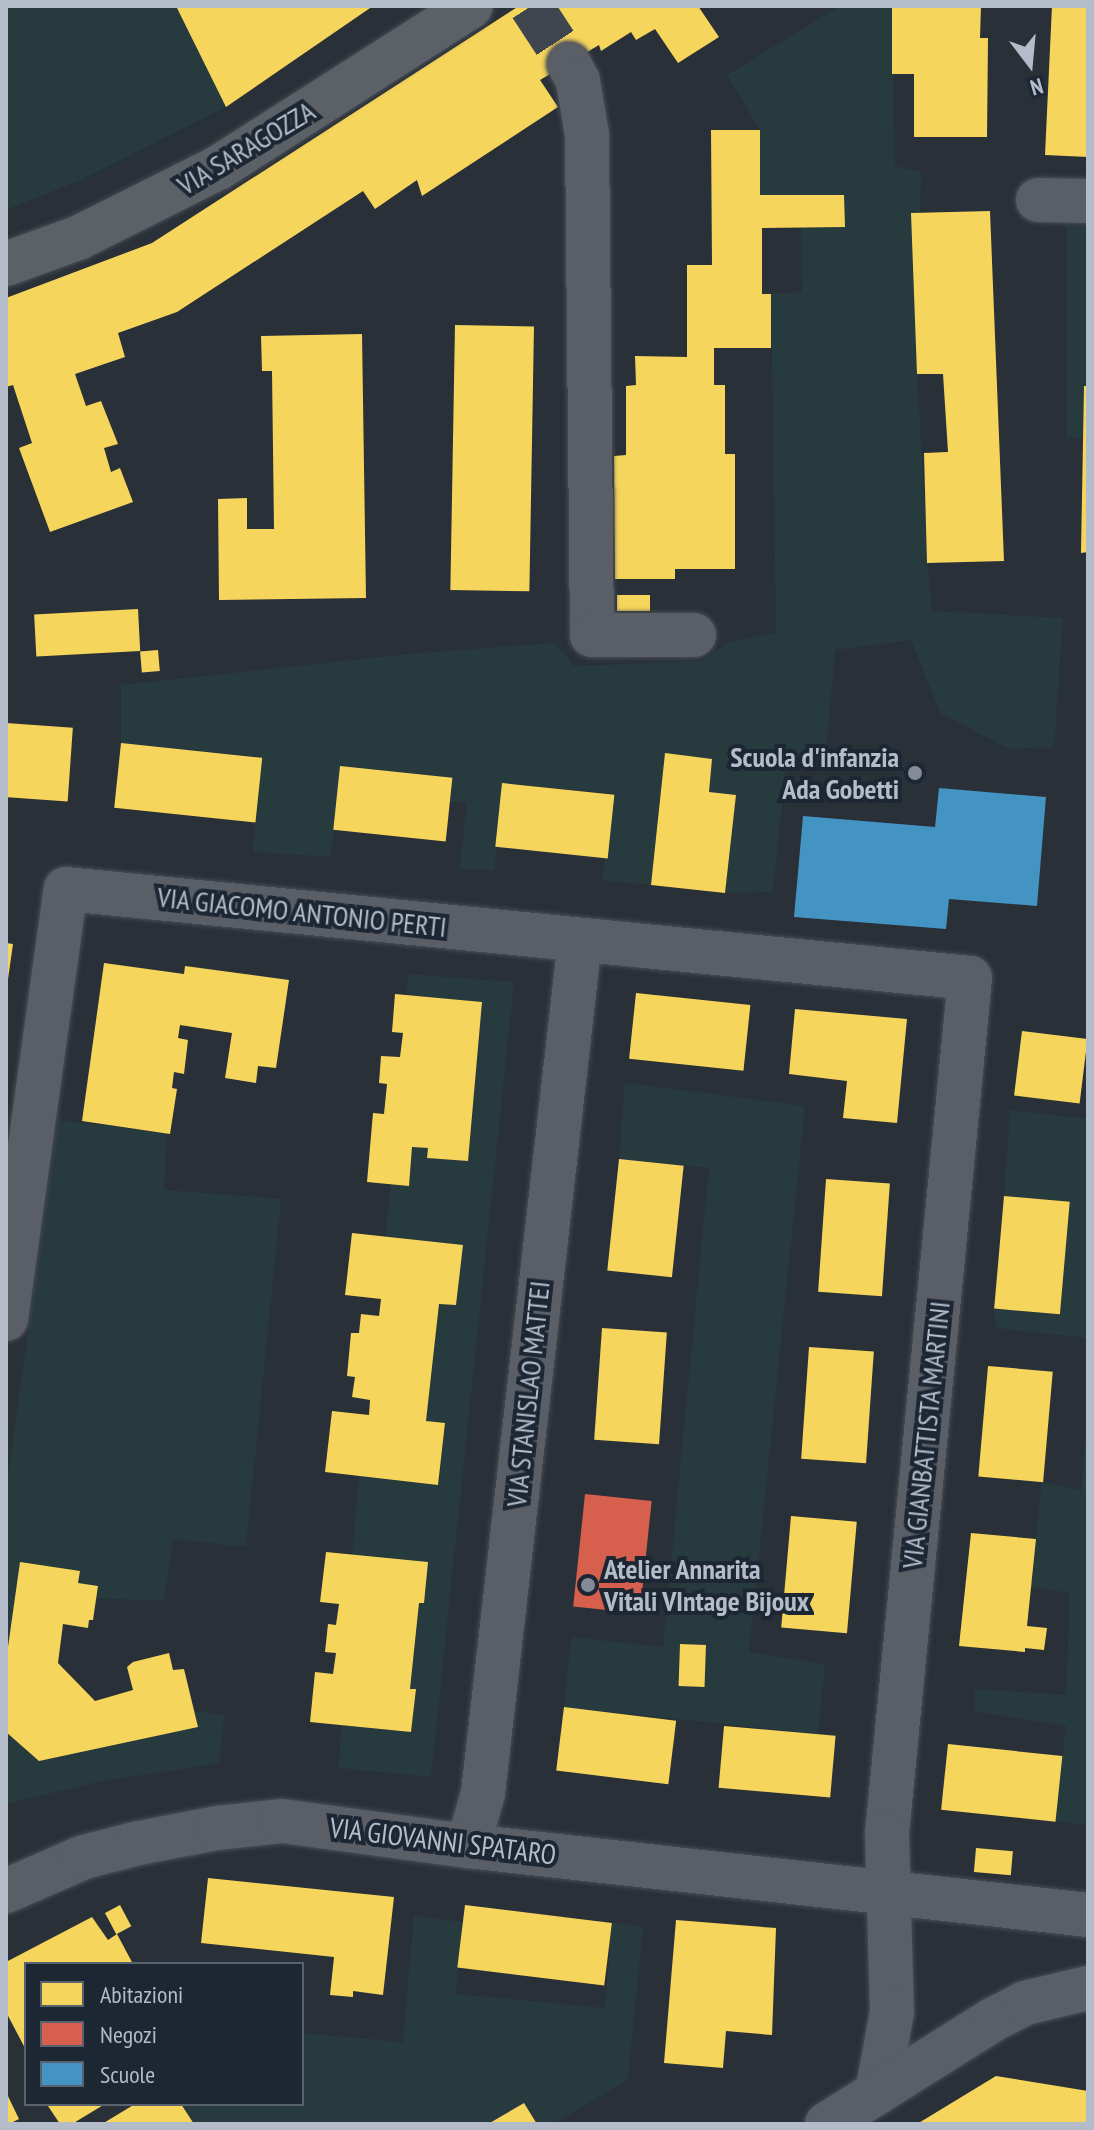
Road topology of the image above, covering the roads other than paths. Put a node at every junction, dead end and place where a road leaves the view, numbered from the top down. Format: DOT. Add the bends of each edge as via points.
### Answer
graph roads {
  1 [pos="471,6"];
  2 [pos="569,64"];
  3 [pos="1038,200"];
  4 [pos="1088,201"];
  5 [pos="6,264"];
  6 [pos="694,635"];
  7 [pos="580,940"];
  8 [pos="970,978"];
  9 [pos="6,1319"];
  10 [pos="468,1846"];
  11 [pos="6,1891"];
  12 [pos="888,1893"];
  13 [pos="1088,1915"];
  14 [pos="1088,1988"];
  15 [pos="877,2093"];
  16 [pos="827,2124"];
  1 -- 5 [label="main road, VIA SARAGOZZA" via="218,168 78,238"];
  2 -- 6 [label="street" via="578,81 587,135 592,635"];
  3 -- 4 [label="street"];
  7 -- 8 [label="street, VIA GIACOMO ANTONIO PERTI"];
  7 -- 9 [label="street, VIA GIACOMO ANTONIO PERTI" via="66,889"];
  7 -- 10 [label="street, VIA STANISLAO MATTEI" via="483,1793"];
  8 -- 12 [label="street, VIA GIANBATTISTA MARTINI" via="887,1834"];
  10 -- 11 [label="street, VIA GIOVANNI SPATARO" via="282,1821 217,1828 84,1857"];
  10 -- 12 [label="street, VIA GIOVANNI SPATARO"];
  12 -- 13 [label="street, VIA GIOVANNI SPATARO"];
  12 -- 15 [label="street, VIA GIANBATTISTA MARTINI" via="892,2012"];
  14 -- 15 [label="street" via="1025,2003"];
  15 -- 16 [label="street"];
}
